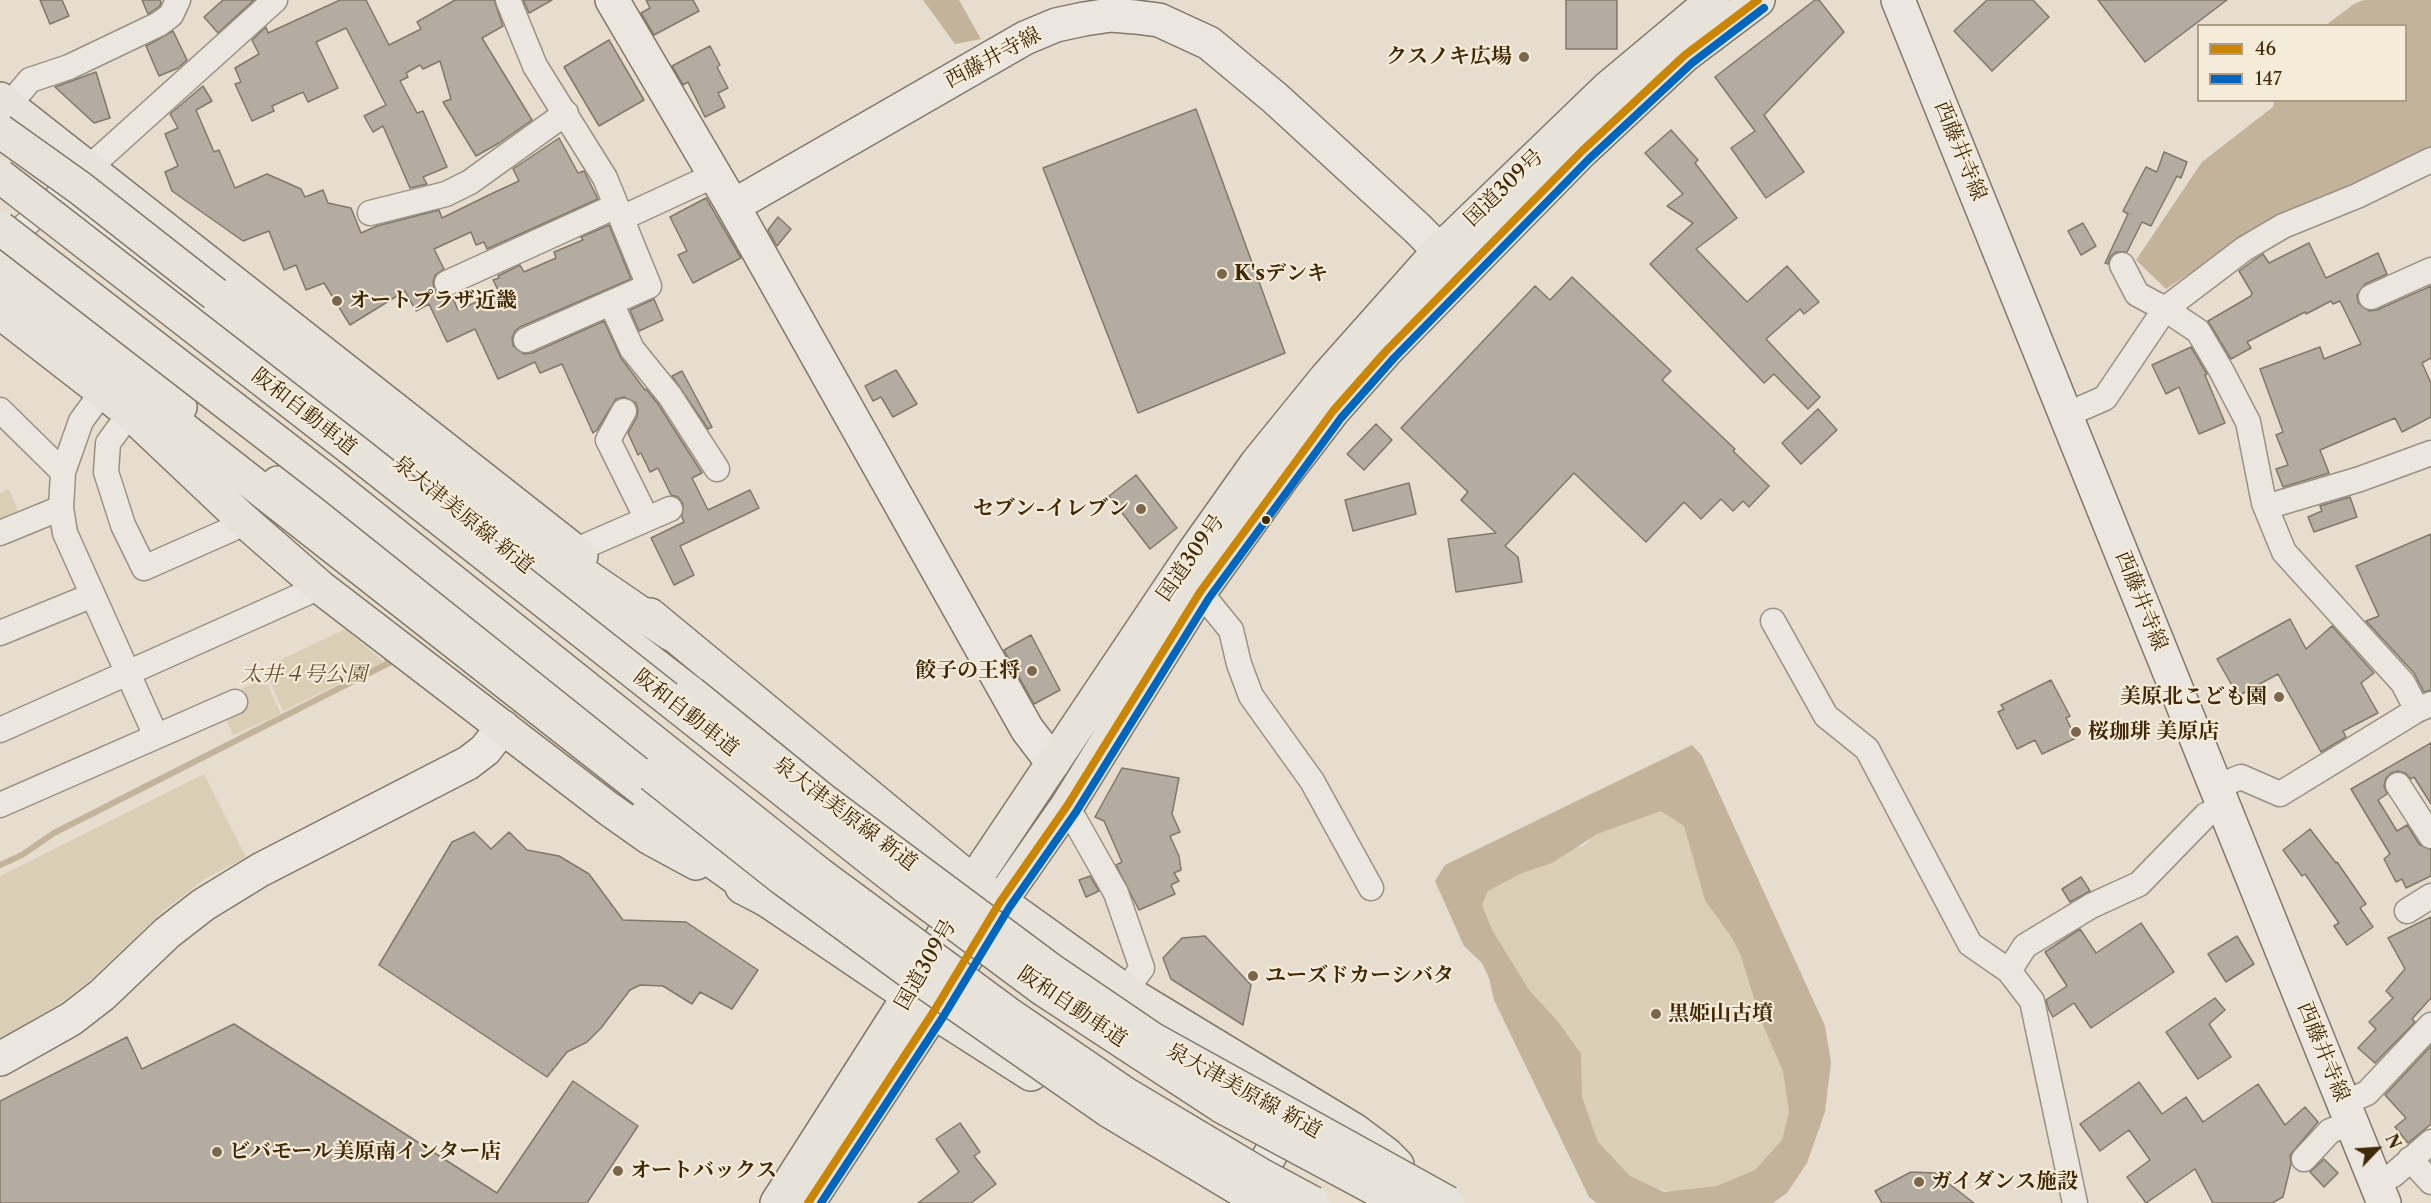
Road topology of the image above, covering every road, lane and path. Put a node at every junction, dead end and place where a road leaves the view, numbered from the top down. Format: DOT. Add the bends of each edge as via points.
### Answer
graph roads {
  1 [pos="178,0"];
  2 [pos="275,0"];
  3 [pos="508,0"];
  4 [pos="612,0"];
  5 [pos="1713,0"];
  6 [pos="1758,0"];
  7 [pos="1898,0"];
  8 [pos="3,112"];
  9 [pos="566,113"];
  10 [pos="0,144"];
  11 [pos="2431,160"];
  12 [pos="88,168"];
  13 [pos="715,175"];
  14 [pos="0,176"];
  15 [pos="60,193"];
  16 [pos="733,206"];
  17 [pos="619,212"];
  18 [pos="370,213"];
  19 [pos="0,228"];
  20 [pos="0,248"];
  21 [pos="1439,251"];
  22 [pos="0,260"];
  23 [pos="2122,265"];
  24 [pos="2431,270"];
  25 [pos="1462,274"];
  26 [pos="447,283"];
  27 [pos="0,285"];
  28 [pos="2371,297"];
  29 [pos="611,303"];
  30 [pos="2165,309"];
  31 [pos="0,312"];
  32 [pos="526,340"];
  33 [pos="103,391"];
  34 [pos="133,404"];
  35 [pos="0,410"];
  36 [pos="624,411"];
  37 [pos="2066,415"];
  38 [pos="2431,453"];
  39 [pos="717,470"];
  40 [pos="63,472"];
  41 [pos="2266,507"];
  42 [pos="61,508"];
  43 [pos="670,509"];
  44 [pos="241,519"];
  45 [pos="647,519"];
  46 [pos="0,534"];
  47 [pos="574,551"];
  48 [pos="320,587"];
  49 [pos="1200,592"];
  50 [pos="93,595"];
  51 [pos="1773,621"];
  52 [pos="0,633"];
  53 [pos="671,634"];
  54 [pos="129,673"];
  55 [pos="235,702"];
  56 [pos="2424,707"];
  57 [pos="503,727"];
  58 [pos="0,730"];
  59 [pos="156,736"];
  60 [pos="1053,763"];
  61 [pos="647,782"];
  62 [pos="2398,785"];
  63 [pos="2220,797"];
  64 [pos="0,805"];
  65 [pos="1067,806"];
  66 [pos="2431,836"];
  67 [pos="973,882"];
  68 [pos="1371,888"];
  69 [pos="775,889"];
  70 [pos="2431,896"];
  71 [pos="1000,902"];
  72 [pos="2407,911"];
  73 [pos="2009,971"];
  74 [pos="1125,991"];
  75 [pos="921,1004"];
  76 [pos="2431,1025"];
  77 [pos="0,1059"];
  78 [pos="1301,1100"];
  79 [pos="2348,1113"];
  80 [pos="2431,1142"];
  81 [pos="2304,1159"];
  82 [pos="2410,1159"];
  83 [pos="2431,1182"];
  84 [pos="2380,1192"];
  85 [pos="777,1203"];
  86 [pos="808,1203"];
  87 [pos="1232,1203"];
  88 [pos="1243,1203"];
  89 [pos="1263,1203"];
  90 [pos="1313,1203"];
  91 [pos="1402,1203"];
  92 [pos="1431,1203"];
  93 [pos="1448,1203"];
  94 [pos="2074,1203"];
  1 -- 8 [label="street" via="171,15 159,24 69,67 30,80"];
  2 -- 12 [label="street"];
  3 -- 9 [label="street" via="536,66"];
  4 -- 13 [label="main road"];
  5 -- 21 [label="main road, 国道309号" via="1608,88"];
  6 -- 25 [label="main road, 国道309号" via="1685,55 1582,151"];
  7 -- 37 [label="main road, 西藤井寺線"];
  8 -- 12 [label="main road"];
  8 -- 53 [label="main road, bridge" via="80,188 215,294 507,522"];
  9 -- 17 [label="street" via="605,178"];
  9 -- 18 [label="street" via="470,182 446,194"];
  10 -- 15 [label="main road, 泉大津美原線 新道"];
  11 -- 30 [label="street" via="2283,226 2244,249"];
  12 -- 15 [label="street"];
  12 -- 47 [label="main road"];
  13 -- 16 [label="main road"];
  13 -- 17 [label="street"];
  14 -- 91 [label="main road, 阪和自動車道, bridge" via="901,883 1043,989 1223,1107"];
  15 -- 20 [label="street"];
  15 -- 93 [label="main road, 泉大津美原線 新道, bridge" via="824,801 1053,971 1152,1039"];
  16 -- 21 [label="main road, 西藤井寺線" via="1025,38 1056,25 1111,15 1159,20 1209,43 1275,98"];
  16 -- 60 [label="main road" via="1027,729"];
  17 -- 26 [label="street"];
  17 -- 29 [label="street" via="649,286"];
  19 -- 90 [label="main road, 阪和自動車道, bridge" via="330,483 828,880 1007,1013 1126,1095"];
  21 -- 25 [label="main road, 西藤井寺線"];
  21 -- 60 [label="main road, 国道309号" via="1326,378 1257,463"];
  22 -- 61 [label="main road"];
  23 -- 30 [label="street" via="2137,294"];
  24 -- 28 [label="street"];
  25 -- 49 [label="main road, 国道309号" via="1333,411"];
  27 -- 34 [label="main road"];
  29 -- 32 [label="street"];
  29 -- 39 [label="street" via="632,349 670,396"];
  30 -- 37 [label="street" via="2105,398"];
  30 -- 41 [label="street" via="2198,331 2248,422"];
  31 -- 33 [label="main road"];
  33 -- 34 [label="main road"];
  33 -- 40 [label="street" via="81,421"];
  34 -- 44 [label="main road"];
  34 -- 44 [label="street" via="108,443 106,472 123,525 144,568 232,529"];
  34 -- 61 [label="main road"];
  34 -- 69 [label="main road" via="414,634 640,809"];
  35 -- 40 [label="street"];
  36 -- 45 [label="street" via="608,440"];
  37 -- 63 [label="main road, 西藤井寺線"];
  38 -- 41 [label="street"];
  40 -- 42 [label="street"];
  41 -- 56 [label="street" via="2284,552"];
  42 -- 46 [label="street"];
  42 -- 50 [label="street" via="65,533"];
  43 -- 45 [label="street"];
  44 -- 48 [label="main road"];
  45 -- 47 [label="street"];
  47 -- 53 [label="main road"];
  48 -- 54 [label="street"];
  48 -- 57 [label="main road"];
  49 -- 65 [label="main road, 国道309号"];
  49 -- 68 [label="street" via="1231,630 1251,696 1312,781"];
  50 -- 52 [label="street"];
  50 -- 54 [label="street"];
  51 -- 73 [label="street" via="1826,716 1867,749 1970,944"];
  53 -- 67 [label="main road"];
  54 -- 58 [label="street"];
  54 -- 59 [label="street"];
  55 -- 59 [label="street"];
  56 -- 63 [label="street" via="2280,794 2241,777"];
  57 -- 69 [label="main road" via="651,838 716,875"];
  57 -- 77 [label="main road" via="485,750 468,763 260,870 203,905 71,1019"];
  59 -- 64 [label="street"];
  60 -- 67 [label="main road, 国道309号"];
  61 -- 69 [label="main road, bridge"];
  62 -- 66 [label="street"];
  63 -- 73 [label="street" via="2139,884 2091,906 2025,946"];
  63 -- 79 [label="main road, 西藤井寺線"];
  65 -- 71 [label="main road, 国道309号"];
  65 -- 74 [label="street" via="1116,893 1142,968"];
  67 -- 71 [label="main road"];
  67 -- 75 [label="main road, 国道309号"];
  69 -- 75 [label="main road"];
  69 -- 89 [label="main road, bridge" via="913,974 1108,1110"];
  70 -- 72 [label="street"];
  71 -- 74 [label="main road"];
  71 -- 75 [label="main road, 国道309号"];
  73 -- 94 [label="street" via="2032,1001"];
  74 -- 78 [label="main road"];
  75 -- 85 [label="main road, 国道309号"];
  75 -- 86 [label="main road, 国道309号"];
  75 -- 87 [label="main road"];
  76 -- 79 [label="street"];
  78 -- 88 [label="main road"];
  78 -- 92 [label="main road" via="1354,1130 1386,1154"];
  79 -- 81 [label="street"];
  79 -- 84 [label="main road, 西藤井寺線"];
  80 -- 82 [label="street"];
  82 -- 83 [label="street"];
  82 -- 84 [label="street"];
}
